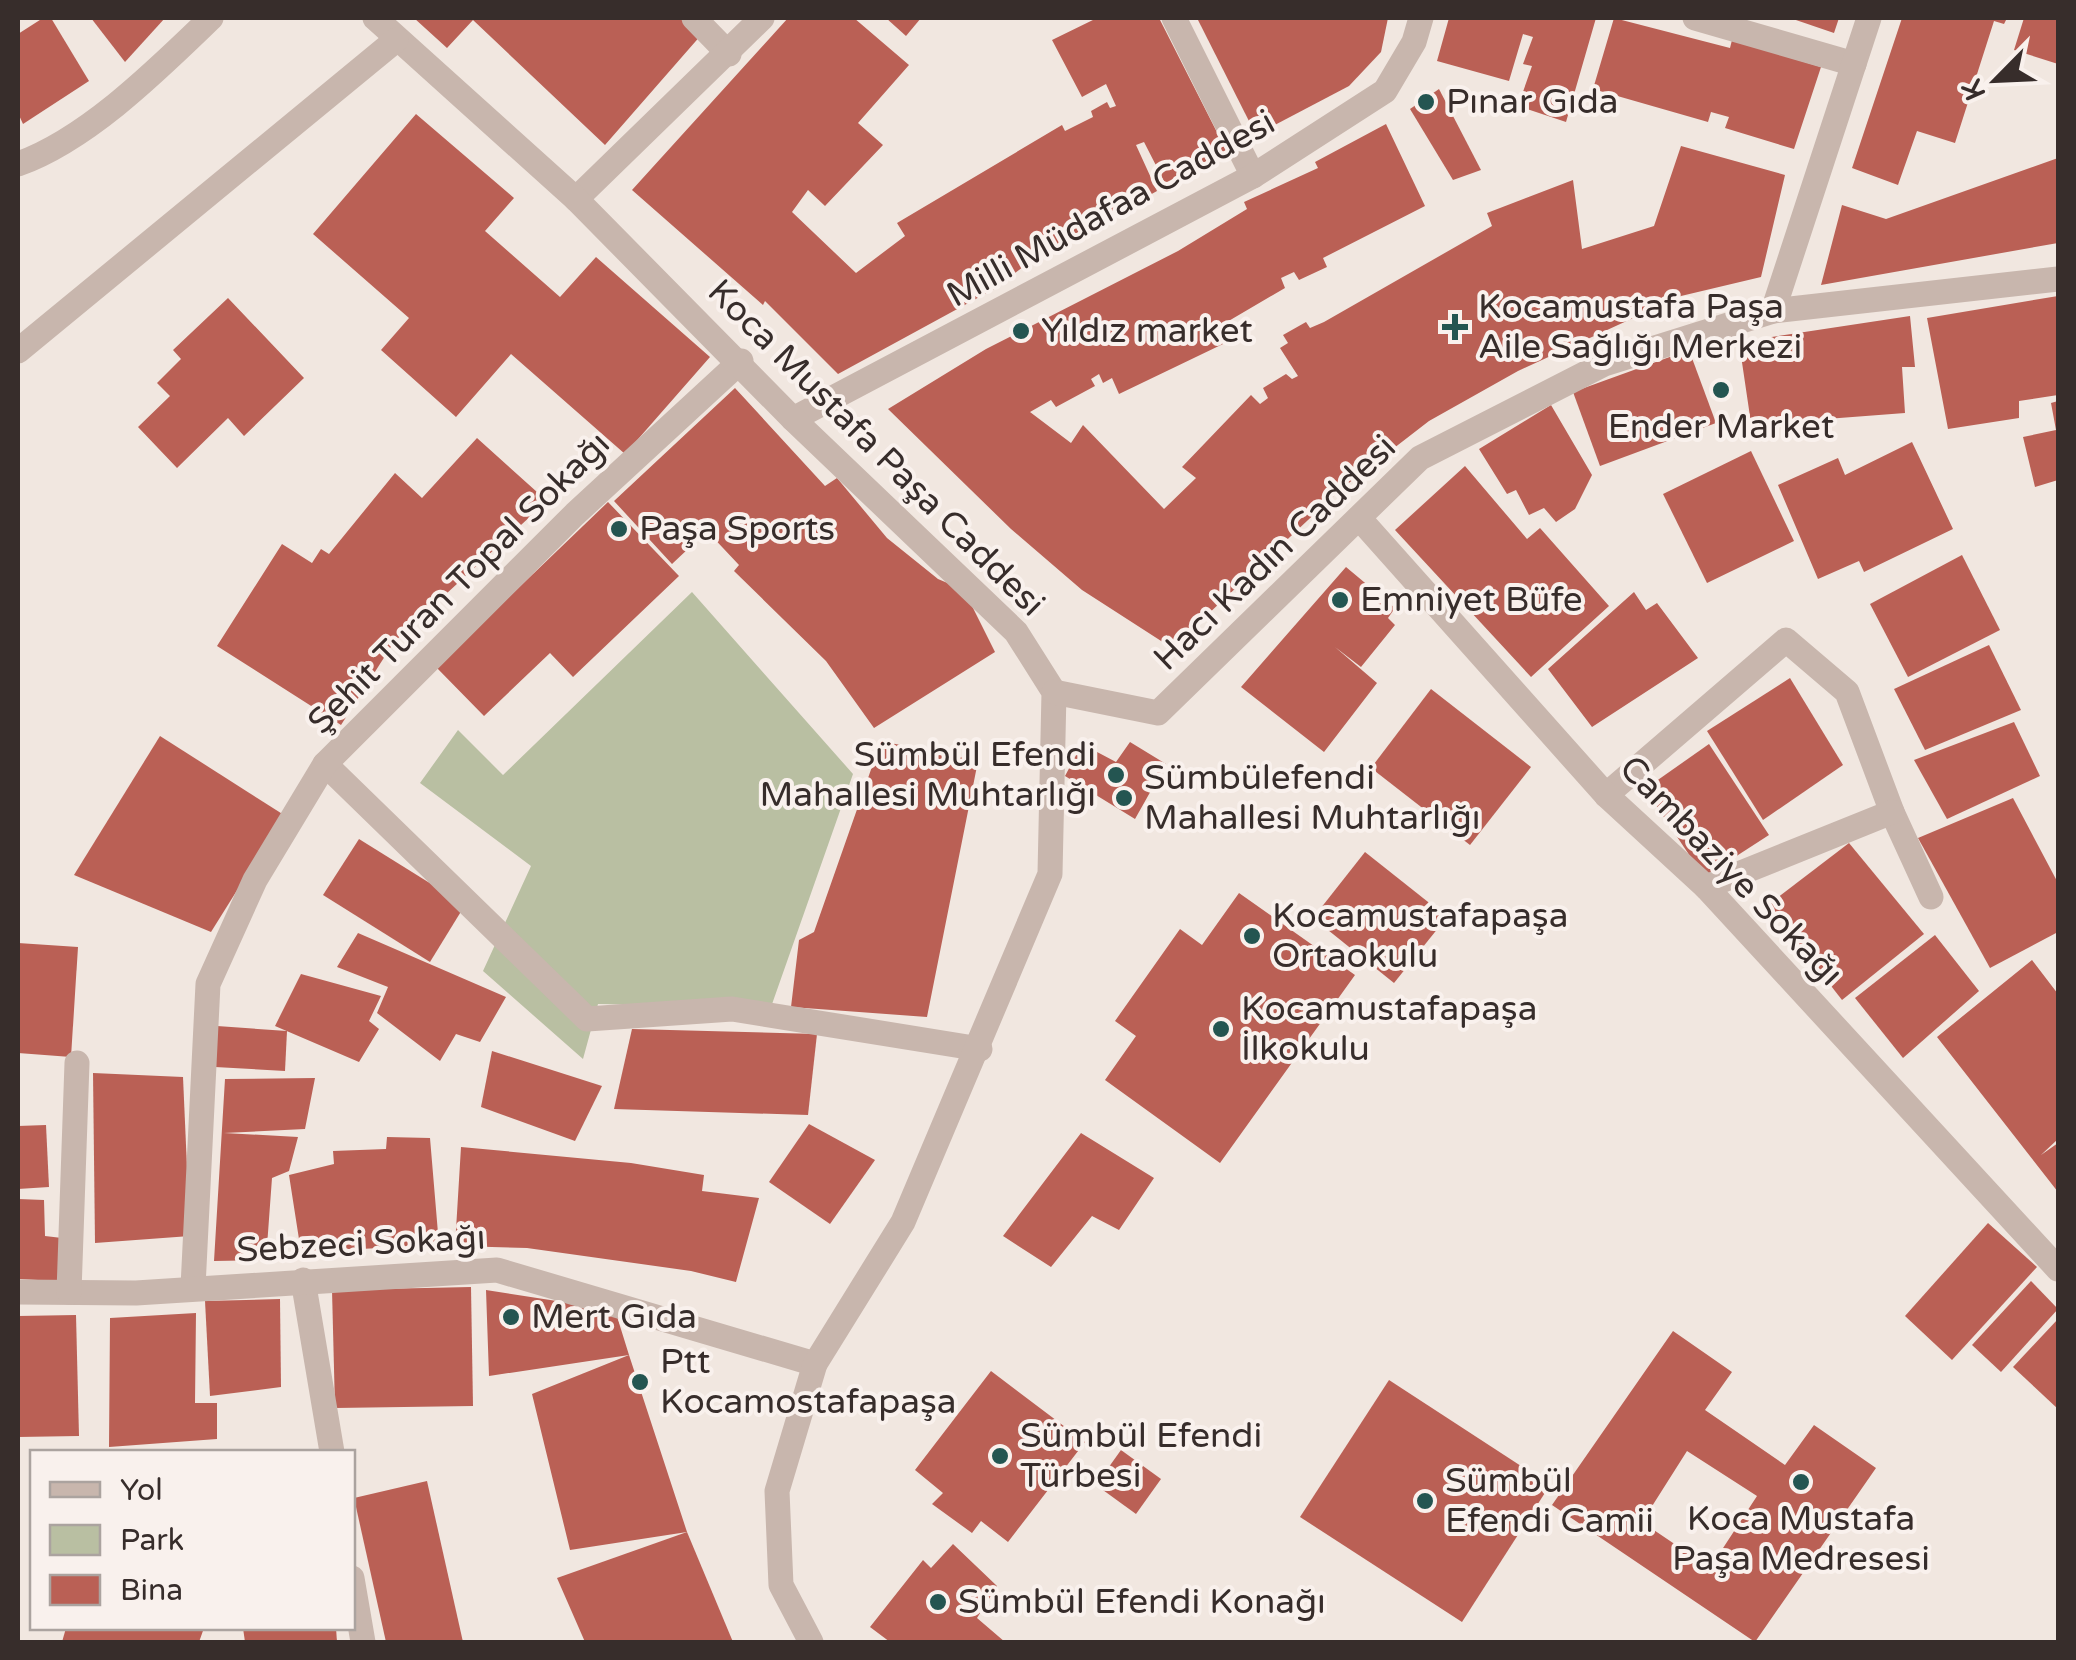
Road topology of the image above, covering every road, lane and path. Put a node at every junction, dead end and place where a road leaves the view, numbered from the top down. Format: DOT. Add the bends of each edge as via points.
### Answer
graph roads {
  1 [pos="210,18"];
  2 [pos="375,18"];
  3 [pos="694,18"];
  4 [pos="762,18"];
  5 [pos="1174,18"];
  6 [pos="1421,18"];
  7 [pos="1695,18"];
  8 [pos="1869,18"];
  9 [pos="396,40"];
  10 [pos="729,54"];
  11 [pos="1854,64"];
  12 [pos="18,164"];
  13 [pos="1253,176"];
  14 [pos="576,199"];
  15 [pos="2058,279"];
  16 [pos="1773,311"];
  17 [pos="18,351"];
  18 [pos="740,361"];
  19 [pos="794,419"];
  20 [pos="1359,518"];
  21 [pos="1054,692"];
  22 [pos="326,764"];
  23 [pos="1606,795"];
  24 [pos="1892,812"];
  25 [pos="1706,887"];
  26 [pos="1931,897"];
  27 [pos="980,1049"];
  28 [pos="78,1063"];
  29 [pos="2058,1269"];
  30 [pos="303,1280"];
  31 [pos="193,1288"];
  32 [pos="18,1292"];
  33 [pos="69,1292"];
  34 [pos="815,1364"];
  35 [pos="332,1450"];
  36 [pos="355,1595"];
  37 [pos="363,1642"];
  38 [pos="812,1642"];
  1 -- 12 [label="street" via="148,78 41,155"];
  2 -- 9 [label="street, Koca Mustafa Paşa Caddesi"];
  3 -- 10 [label="street"];
  4 -- 10 [label="street"];
  5 -- 13 [label="street"];
  6 -- 13 [label="street, Milli Müdafaa Caddesi" via="1384,91"];
  7 -- 11 [label="street"];
  8 -- 11 [label="street"];
  9 -- 14 [label="street, Koca Mustafa Paşa Caddesi"];
  9 -- 17 [label="street"];
  10 -- 14 [label="street"];
  11 -- 16 [label="street"];
  13 -- 19 [label="street, Milli Müdafaa Caddesi"];
  14 -- 18 [label="street, Koca Mustafa Paşa Caddesi"];
  15 -- 16 [label="street, Hacı Kadın Caddesi"];
  16 -- 20 [label="street, Hacı Kadın Caddesi" via="1604,364 1420,458"];
  18 -- 19 [label="street, Koca Mustafa Paşa Caddesi"];
  18 -- 22 [label="street, Şehit Turan Topal Sokağı" via="574,514"];
  19 -- 21 [label="street, Koca Mustafa Paşa Caddesi" via="1016,632"];
  20 -- 21 [label="street, Hacı Kadın Caddesi" via="1158,712"];
  20 -- 23 [label="street, Cambaziye Sokağı"];
  21 -- 27 [label="street" via="1050,874"];
  22 -- 27 [label="street" via="587,1019 732,1008"];
  22 -- 31 [label="street, Şehit Turan Topal Sokağı" via="255,880 208,984"];
  23 -- 24 [label="street" via="1786,640 1847,692"];
  23 -- 25 [label="street, Cambaziye Sokağı"];
  24 -- 25 [label="street"];
  24 -- 26 [label="street"];
  25 -- 29 [label="street, Cambaziye Sokağı"];
  27 -- 34 [label="street" via="904,1222"];
  28 -- 33 [label="street"];
  30 -- 31 [label="street, Sebzeci Sokağı"];
  30 -- 34 [label="street, Sebzeci Sokağı" via="497,1270"];
  30 -- 35 [label="street"];
  31 -- 33 [label="street, Sebzeci Sokağı"];
  32 -- 33 [label="street, Sebzeci Sokağı"];
  34 -- 38 [label="street" via="777,1492 781,1584"];
  36 -- 37 [label="street"];
}
